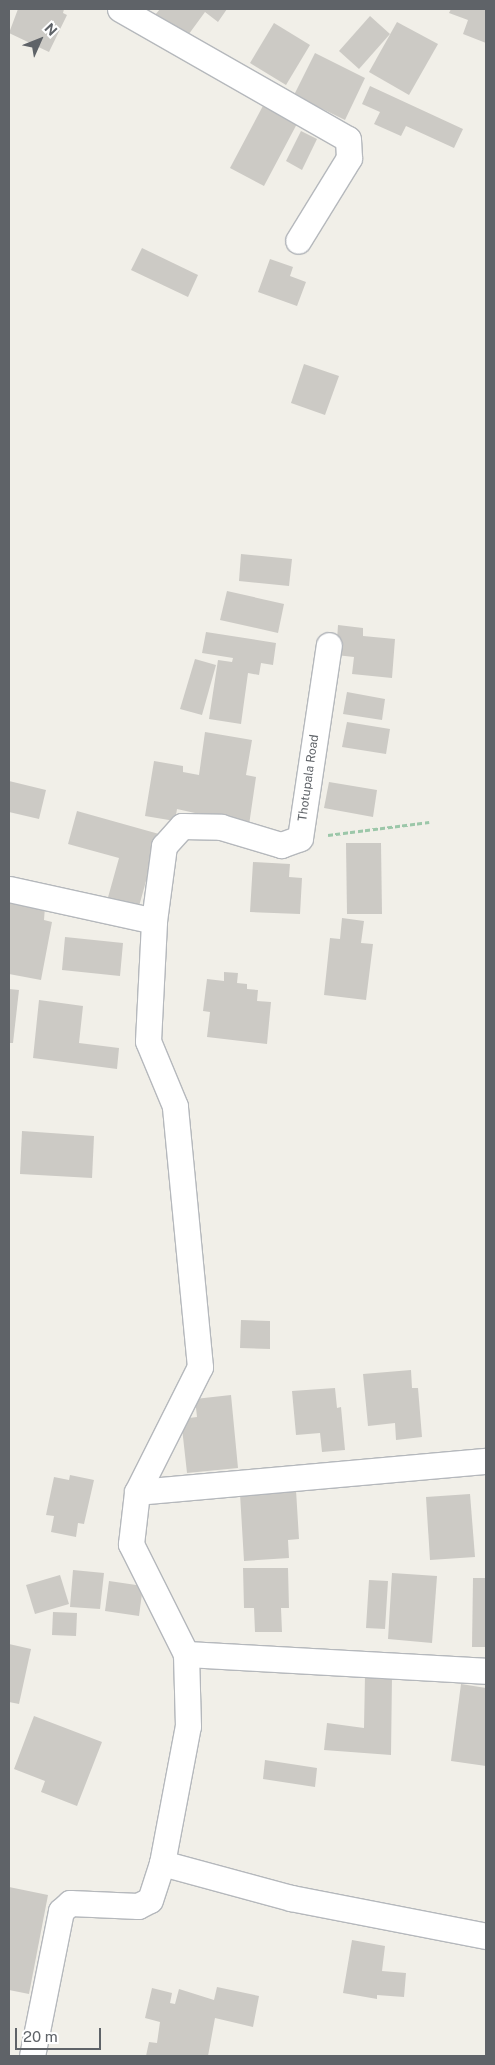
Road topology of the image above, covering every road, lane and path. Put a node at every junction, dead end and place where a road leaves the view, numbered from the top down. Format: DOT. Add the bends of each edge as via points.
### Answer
graph roads {
  1 [pos="120,9"];
  2 [pos="298,241"];
  3 [pos="329,645"];
  4 [pos="429,822"];
  5 [pos="300,838"];
  6 [pos="9,889"];
  7 [pos="154,921"];
  8 [pos="486,1461"];
  9 [pos="137,1492"];
  10 [pos="186,1654"];
  11 [pos="486,1671"];
  12 [pos="162,1863"];
  13 [pos="486,1936"];
  14 [pos="32,2056"];
  1 -- 2 [label="street" via="348,139 349,158"];
  3 -- 5 [label="street, Thotupala Road"];
  4 -- 5 [label="path"];
  5 -- 7 [label="street, Thotupala Road" via="281,845 221,827 182,826 164,846"];
  6 -- 7 [label="street"];
  7 -- 9 [label="street, Thotupala Road" via="148,1041 175,1106 200,1367"];
  8 -- 9 [label="street"];
  9 -- 10 [label="street" via="132,1544"];
  10 -- 11 [label="street"];
  10 -- 12 [label="street" via="188,1726"];
  12 -- 13 [label="street" via="291,1898"];
  12 -- 14 [label="street" via="150,1900 138,1906 70,1903 61,1911"];
}
